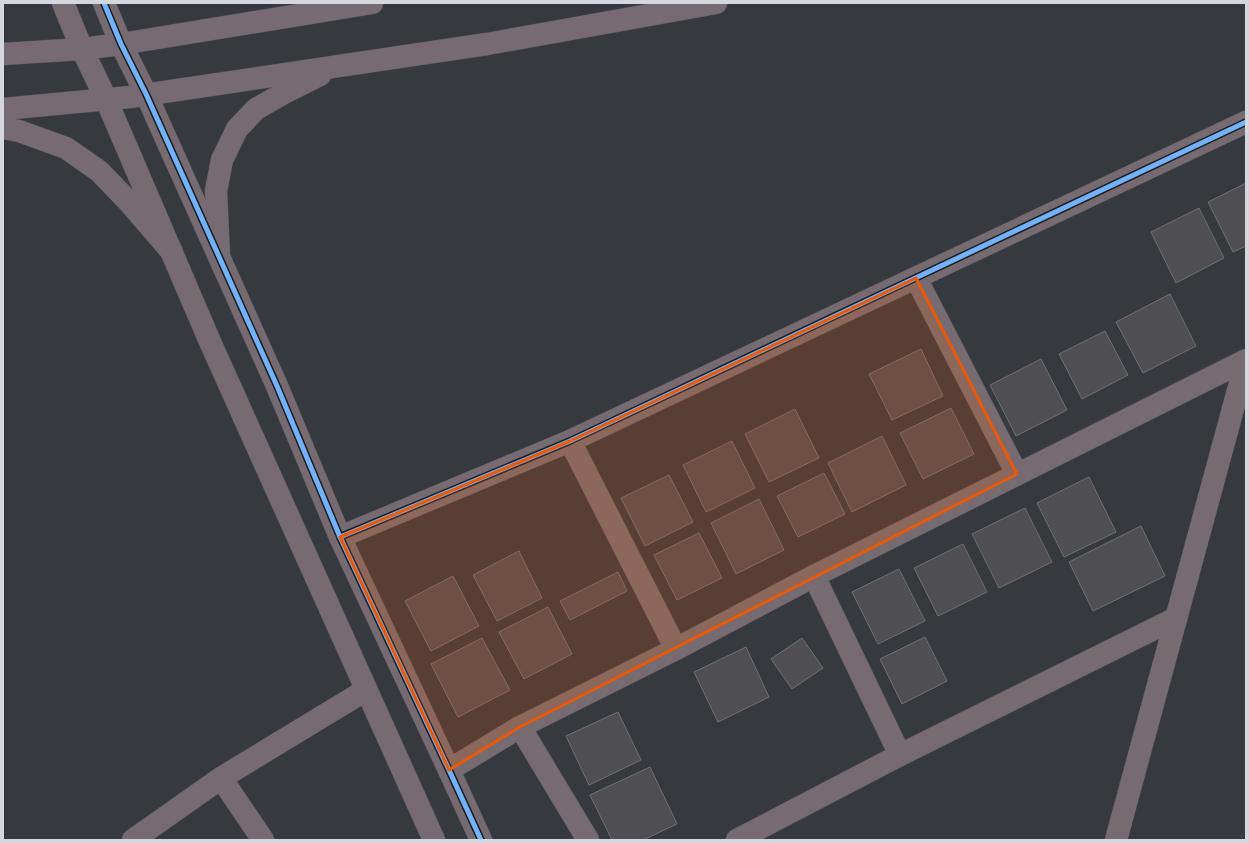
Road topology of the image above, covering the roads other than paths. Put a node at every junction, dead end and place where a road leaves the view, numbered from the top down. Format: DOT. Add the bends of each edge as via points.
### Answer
graph roads {
  1 [pos="63,3"];
  2 [pos="104,3"];
  3 [pos="350,3"];
  4 [pos="372,3"];
  5 [pos="716,3"];
  6 [pos="121,44"];
  7 [pos="82,48"];
  8 [pos="3,54"];
  9 [pos="339,66"];
  10 [pos="146,94"];
  11 [pos="106,99"];
  12 [pos="3,108"];
  13 [pos="1246,122"];
  14 [pos="3,128"];
  15 [pos="172,252"];
  16 [pos="219,256"];
  17 [pos="916,278"];
  18 [pos="1246,361"];
  19 [pos="570,441"];
  20 [pos="1018,474"];
  21 [pos="340,537"];
  22 [pos="814,576"];
  23 [pos="1176,618"];
  24 [pos="676,649"];
  25 [pos="366,690"];
  26 [pos="520,728"];
  27 [pos="900,755"];
  28 [pos="449,770"];
  29 [pos="221,778"];
  30 [pos="133,840"];
  31 [pos="263,840"];
  32 [pos="434,840"];
  33 [pos="481,840"];
  34 [pos="588,840"];
  35 [pos="737,840"];
  36 [pos="1116,840"];
  1 -- 7 [label="street"];
  2 -- 6 [label="street"];
  3 -- 4 [label="main road"];
  4 -- 6 [label="main road"];
  5 -- 9 [label="main road" via="487,44"];
  6 -- 7 [label="main road"];
  6 -- 10 [label="street"];
  7 -- 8 [label="main road"];
  7 -- 11 [label="street"];
  9 -- 10 [label="main road"];
  9 -- 16 [label="main road" via="256,109 237,129 222,160 216,191"];
  10 -- 11 [label="main road"];
  10 -- 16 [label="street"];
  11 -- 12 [label="main road"];
  11 -- 15 [label="street"];
  13 -- 17 [label="street"];
  14 -- 15 [label="main road" via="19,130 66,148 99,171"];
  15 -- 25 [label="street"];
  16 -- 21 [label="street"];
  17 -- 19 [label="street"];
  17 -- 20 [label="street"];
  18 -- 20 [label="street"];
  18 -- 23 [label="street"];
  19 -- 21 [label="street"];
  19 -- 24 [label="street"];
  20 -- 22 [label="street"];
  21 -- 28 [label="street"];
  22 -- 24 [label="street"];
  22 -- 27 [label="street"];
  23 -- 27 [label="street"];
  23 -- 36 [label="street"];
  24 -- 26 [label="street"];
  25 -- 29 [label="street"];
  25 -- 32 [label="street"];
  26 -- 28 [label="street"];
  26 -- 34 [label="street"];
  27 -- 35 [label="street"];
  28 -- 33 [label="street"];
  29 -- 30 [label="street"];
  29 -- 31 [label="street"];
}
